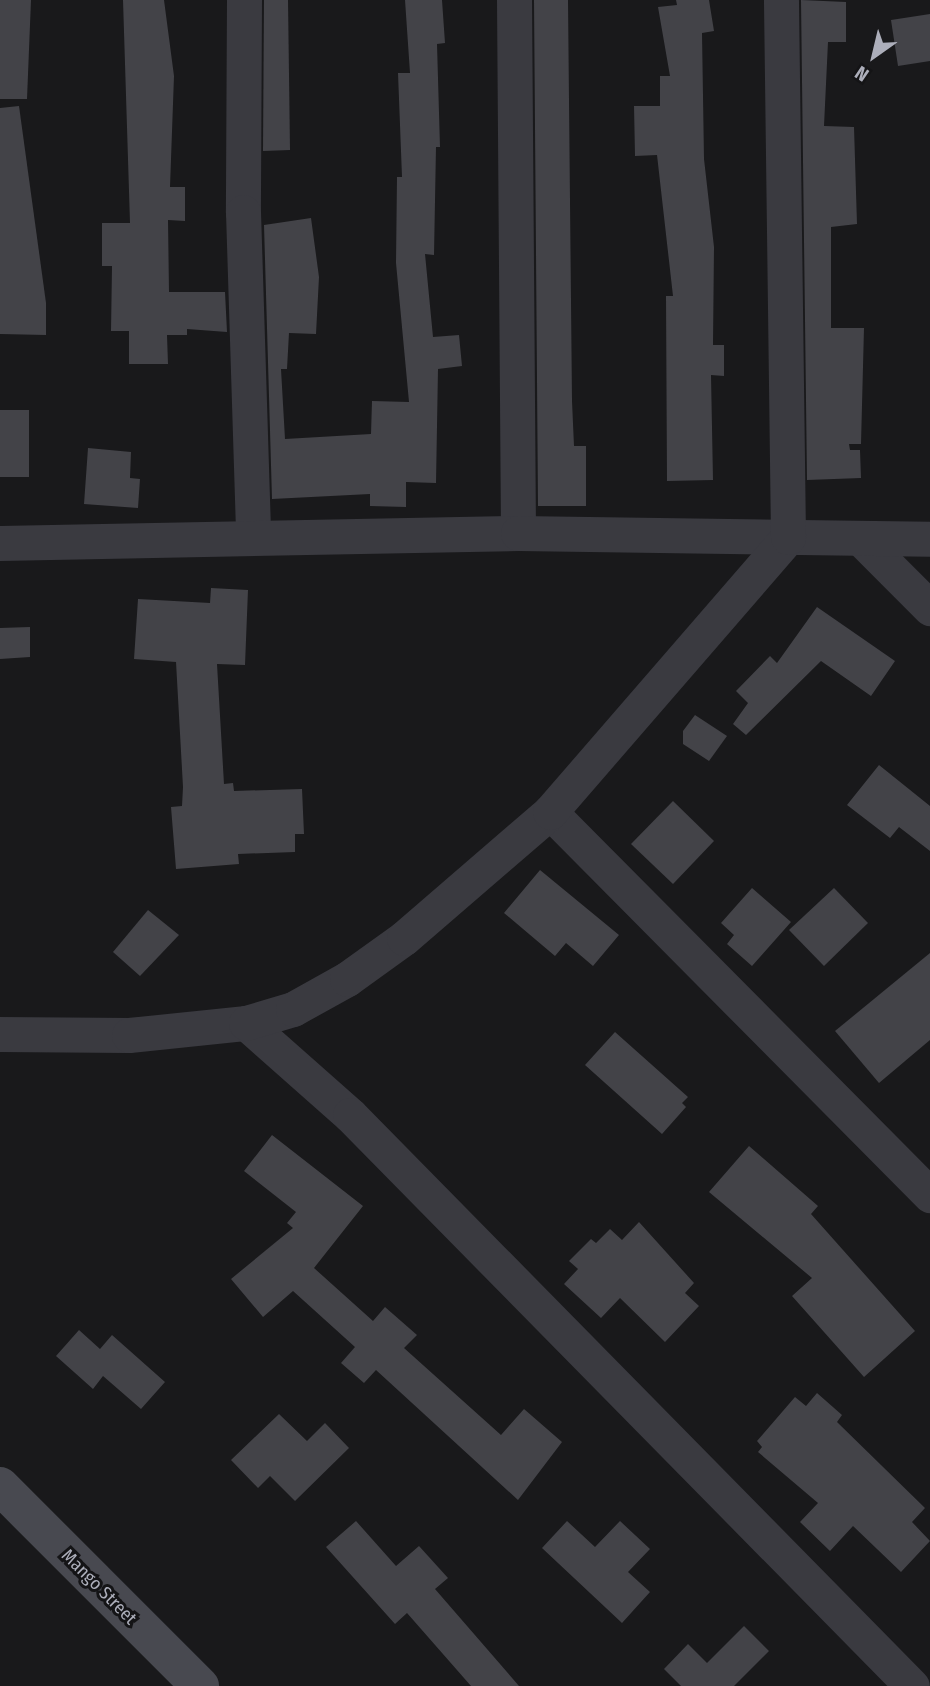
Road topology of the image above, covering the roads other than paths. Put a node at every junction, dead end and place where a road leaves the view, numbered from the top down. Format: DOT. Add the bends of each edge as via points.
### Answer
graph roads {
  1 [pos="244,0"];
  2 [pos="514,0"];
  3 [pos="781,0"];
  4 [pos="518,533"];
  5 [pos="253,537"];
  6 [pos="788,537"];
  7 [pos="930,538"];
  8 [pos="861,540"];
  9 [pos="0,543"];
  10 [pos="930,608"];
  11 [pos="550,811"];
  12 [pos="246,1023"];
  13 [pos="0,1034"];
  14 [pos="930,1195"];
  15 [pos="0,1486"];
  16 [pos="200,1686"];
  17 [pos="912,1686"];
  1 -- 5 [label="street" via="243,212"];
  2 -- 4 [label="street"];
  3 -- 6 [label="street"];
  4 -- 5 [label="street"];
  4 -- 6 [label="street"];
  5 -- 9 [label="street"];
  6 -- 8 [label="street"];
  6 -- 11 [label="street"];
  7 -- 8 [label="street"];
  8 -- 10 [label="street"];
  11 -- 12 [label="street" via="404,938 347,979 293,1010"];
  11 -- 14 [label="street"];
  12 -- 13 [label="street" via="129,1035"];
  12 -- 17 [label="street" via="350,1115"];
  15 -- 16 [label="main road, Mango Street"];
}
